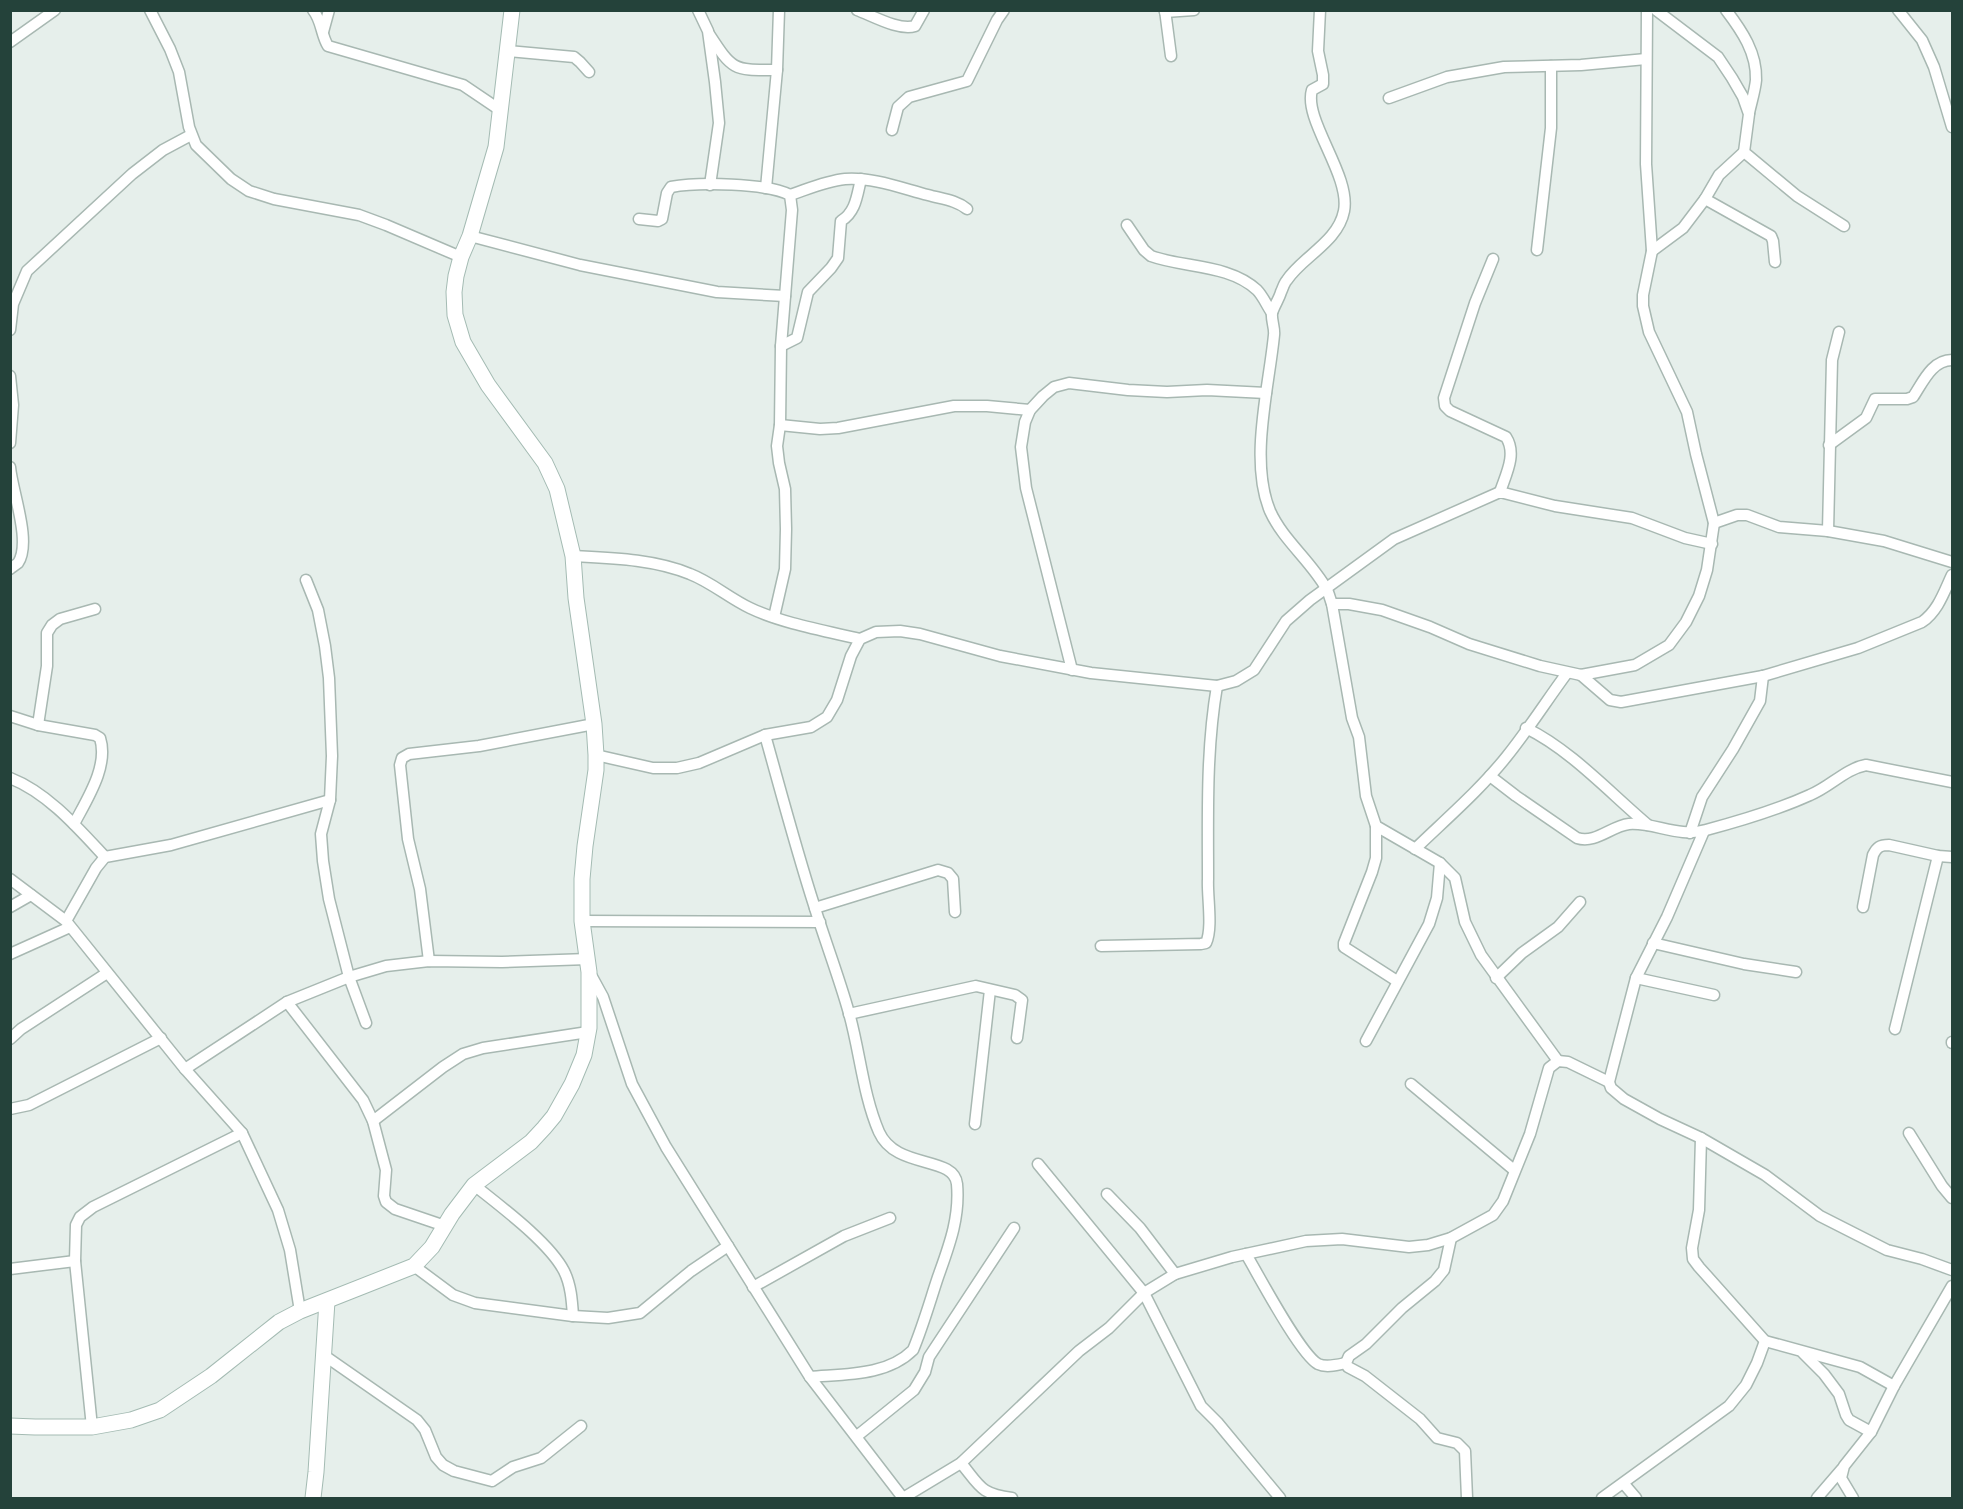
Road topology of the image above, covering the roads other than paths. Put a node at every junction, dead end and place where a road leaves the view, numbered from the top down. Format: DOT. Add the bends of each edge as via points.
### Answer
graph roads {
  1 [pos="55,10"];
  2 [pos="150,10"];
  3 [pos="313,10"];
  4 [pos="329,10"];
  5 [pos="512,10"];
  6 [pos="698,10"];
  7 [pos="778,10"];
  8 [pos="857,10"];
  9 [pos="924,10"];
  10 [pos="1004,10"];
  11 [pos="1194,10"];
  12 [pos="1320,10"];
  13 [pos="1647,10"];
  14 [pos="1656,10"];
  15 [pos="1726,10"];
  16 [pos="1898,10"];
  17 [pos="1165,11"];
  18 [pos="708,31"];
  19 [pos="323,33"];
  20 [pos="10,42"];
  21 [pos="508,51"];
  22 [pos="1171,56"];
  23 [pos="1646,59"];
  24 [pos="1551,66"];
  25 [pos="777,70"];
  26 [pos="589,72"];
  27 [pos="1389,98"];
  28 [pos="500,110"];
  29 [pos="1749,114"];
  30 [pos="1953,128"];
  31 [pos="892,130"];
  32 [pos="191,135"];
  33 [pos="1744,152"];
  34 [pos="861,179"];
  35 [pos="710,185"];
  36 [pos="766,188"];
  37 [pos="790,195"];
  38 [pos="1705,199"];
  39 [pos="967,209"];
  40 [pos="639,219"];
  41 [pos="1127,225"];
  42 [pos="1844,226"];
  43 [pos="470,236"];
  44 [pos="1537,250"];
  45 [pos="1652,251"];
  46 [pos="461,257"];
  47 [pos="1493,259"];
  48 [pos="1775,262"];
  49 [pos="785,296"];
  50 [pos="1272,313"];
  51 [pos="10,330"];
  52 [pos="1839,332"];
  53 [pos="781,346"];
  54 [pos="1953,360"];
  55 [pos="10,376"];
  56 [pos="1266,393"];
  57 [pos="12,405"];
  58 [pos="1030,410"];
  59 [pos="780,425"];
  60 [pos="10,443"];
  61 [pos="1829,445"];
  62 [pos="10,467"];
  63 [pos="1500,492"];
  64 [pos="1714,523"];
  65 [pos="1828,531"];
  66 [pos="1712,544"];
  67 [pos="573,556"];
  68 [pos="1953,562"];
  69 [pos="10,569"];
  70 [pos="1953,575"];
  71 [pos="306,580"];
  72 [pos="1326,588"];
  73 [pos="1332,604"];
  74 [pos="95,609"];
  75 [pos="774,617"];
  76 [pos="860,639"];
  77 [pos="1072,670"];
  78 [pos="1567,673"];
  79 [pos="1581,675"];
  80 [pos="1763,676"];
  81 [pos="1217,687"];
  82 [pos="10,716"];
  83 [pos="594,724"];
  84 [pos="38,725"];
  85 [pos="1526,728"];
  86 [pos="765,735"];
  87 [pos="596,756"];
  88 [pos="1490,776"];
  89 [pos="10,778"];
  90 [pos="1953,782"];
  91 [pos="330,800"];
  92 [pos="74,824"];
  93 [pos="1376,826"];
  94 [pos="1648,826"];
  95 [pos="1704,831"];
  96 [pos="1690,833"];
  97 [pos="1415,849"];
  98 [pos="1938,856"];
  99 [pos="105,857"];
  100 [pos="1953,857"];
  101 [pos="1440,863"];
  102 [pos="10,879"];
  103 [pos="31,895"];
  104 [pos="1580,902"];
  105 [pos="10,907"];
  106 [pos="814,908"];
  107 [pos="1863,908"];
  108 [pos="955,912"];
  109 [pos="582,921"];
  110 [pos="820,922"];
  111 [pos="68,924"];
  112 [pos="1653,943"];
  113 [pos="1101,945"];
  114 [pos="10,954"];
  115 [pos="429,961"];
  116 [pos="589,966"];
  117 [pos="1796,972"];
  118 [pos="107,973"];
  119 [pos="349,977"];
  120 [pos="1496,978"];
  121 [pos="1635,978"];
  122 [pos="1397,981"];
  123 [pos="990,990"];
  124 [pos="1714,995"];
  125 [pos="287,1002"];
  126 [pos="849,1014"];
  127 [pos="366,1023"];
  128 [pos="1895,1029"];
  129 [pos="588,1032"];
  130 [pos="161,1038"];
  131 [pos="1017,1038"];
  132 [pos="10,1039"];
  133 [pos="1366,1041"];
  134 [pos="1558,1060"];
  135 [pos="185,1069"];
  136 [pos="1609,1082"];
  137 [pos="1411,1084"];
  138 [pos="10,1109"];
  139 [pos="373,1121"];
  140 [pos="975,1124"];
  141 [pos="242,1133"];
  142 [pos="1909,1133"];
  143 [pos="1701,1138"];
  144 [pos="1038,1164"];
  145 [pos="1514,1170"];
  146 [pos="474,1185"];
  147 [pos="1107,1194"];
  148 [pos="1953,1197"];
  149 [pos="890,1218"];
  150 [pos="445,1226"];
  151 [pos="1014,1228"];
  152 [pos="1451,1238"];
  153 [pos="728,1246"];
  154 [pos="1246,1254"];
  155 [pos="75,1261"];
  156 [pos="414,1266"];
  157 [pos="10,1269"];
  158 [pos="1953,1270"];
  159 [pos="1175,1274"];
  160 [pos="1953,1286"];
  161 [pos="753,1287"];
  162 [pos="1144,1293"];
  163 [pos="327,1301"];
  164 [pos="300,1311"];
  165 [pos="573,1316"];
  166 [pos="1765,1341"];
  167 [pos="1802,1352"];
  168 [pos="325,1356"];
  169 [pos="1346,1363"];
  170 [pos="810,1377"];
  171 [pos="1894,1386"];
  172 [pos="10,1426"];
  173 [pos="581,1426"];
  174 [pos="93,1427"];
  175 [pos="1871,1432"];
  176 [pos="857,1436"];
  177 [pos="961,1463"];
  178 [pos="1844,1466"];
  179 [pos="1624,1484"];
  180 [pos="313,1498"];
  181 [pos="903,1498"];
  182 [pos="1012,1498"];
  183 [pos="1280,1498"];
  184 [pos="1467,1498"];
  185 [pos="1602,1498"];
  186 [pos="1636,1498"];
  187 [pos="1817,1498"];
  188 [pos="1853,1498"];
  1 -- 20 [label="street"];
  2 -- 32 [label="street" via="179,72"];
  3 -- 19 [label="street"];
  4 -- 19 [label="street"];
  5 -- 21 [label="street"];
  6 -- 18 [label="street"];
  7 -- 25 [label="street"];
  8 -- 9 [label="street" via="910,28 915,27"];
  10 -- 31 [label="street" via="968,81 909,97 898,107"];
  11 -- 17 [label="street"];
  12 -- 50 [label="street" via="1318,51 1323,84 1312,90 1311,96 1342,184 1345,209 1329,239 1287,280"];
  13 -- 23 [label="street"];
  14 -- 29 [label="street" via="1718,57"];
  15 -- 29 [label="street" via="1752,53 1756,80"];
  16 -- 30 [label="street" via="1922,40"];
  17 -- 22 [label="street"];
  18 -- 25 [label="street" via="726,59 737,68"];
  18 -- 35 [label="street" via="719,123"];
  19 -- 28 [label="street" via="328,45 463,85"];
  21 -- 26 [label="street" via="574,57"];
  21 -- 28 [label="street"];
  23 -- 24 [label="street"];
  23 -- 45 [label="street" via="1646,164"];
  24 -- 27 [label="street" via="1504,67 1447,77"];
  24 -- 44 [label="street" via="1551,128"];
  25 -- 36 [label="street"];
  28 -- 43 [label="street" via="496,147"];
  29 -- 33 [label="street"];
  32 -- 46 [label="street" via="224,173 249,191 283,202 359,215"];
  32 -- 51 [label="street" via="132,174 27,271 13,304"];
  33 -- 38 [label="street" via="1719,175"];
  33 -- 42 [label="street" via="1797,196"];
  34 -- 37 [label="street" via="829,182"];
  34 -- 39 [label="street" via="954,201"];
  34 -- 53 [label="street" via="852,211 841,221 838,258 808,292 797,338"];
  35 -- 36 [label="street"];
  35 -- 40 [label="street" via="671,187 662,219"];
  36 -- 37 [label="street"];
  37 -- 49 [label="street"];
  38 -- 45 [label="street" via="1683,228"];
  38 -- 48 [label="street" via="1771,236"];
  41 -- 50 [label="street" via="1151,256 1248,282"];
  43 -- 46 [label="street"];
  43 -- 49 [label="street" via="580,265 717,291"];
  45 -- 64 [label="street" via="1643,294 1645,315 1687,412"];
  46 -- 67 [label="street" via="454,292 459,331 488,385 545,463 557,489"];
  47 -- 63 [label="street" via="1444,398 1450,411 1506,438 1511,445"];
  49 -- 53 [label="street"];
  50 -- 56 [label="street" via="1275,332"];
  52 -- 61 [label="street" via="1832,360"];
  53 -- 59 [label="street"];
  54 -- 61 [label="street" via="1935,365 1912,397 1875,399 1866,418"];
  55 -- 57 [label="street"];
  56 -- 58 [label="street" via="1167,392 1069,383 1054,387"];
  56 -- 72 [label="street" via="1261,459 1269,510"];
  57 -- 60 [label="street"];
  58 -- 59 [label="street" via="954,406 838,428"];
  58 -- 77 [label="street" via="1021,447 1026,488"];
  59 -- 75 [label="street" via="777,446 785,489 786,530 784,569"];
  61 -- 65 [label="street"];
  62 -- 69 [label="street" via="22,525 22,550 18,563"];
  63 -- 66 [label="street" via="1555,506 1632,518"];
  63 -- 72 [label="street" via="1394,539"];
  64 -- 65 [label="street" via="1737,514 1779,527"];
  64 -- 66 [label="street"];
  65 -- 68 [label="street" via="1884,541"];
  66 -- 79 [label="street" via="1699,596 1669,645 1635,665"];
  67 -- 75 [label="street" via="619,558 690,574 751,609"];
  67 -- 83 [label="street"];
  70 -- 80 [label="street" via="1938,605 1922,622 1858,648"];
  71 -- 91 [label="street" via="318,610 327,667"];
  72 -- 73 [label="street"];
  72 -- 81 [label="street" via="1286,621 1254,670"];
  73 -- 78 [label="street" via="1382,610 1469,644"];
  73 -- 93 [label="street" via="1352,718 1359,737 1366,796"];
  74 -- 84 [label="street" via="60,619 47,633 47,666"];
  75 -- 76 [label="street"];
  76 -- 77 [label="street" via="876,632 900,631"];
  76 -- 86 [label="street" via="827,717 811,727"];
  77 -- 81 [label="street"];
  78 -- 79 [label="street"];
  78 -- 85 [label="street"];
  79 -- 80 [label="street" via="1610,699 1621,702"];
  80 -- 96 [label="street" via="1760,701 1702,797"];
  81 -- 113 [label="street" via="1208,763 1206,943"];
  82 -- 84 [label="street"];
  83 -- 87 [label="street"];
  83 -- 115 [label="street" via="402,758 408,839 420,889"];
  84 -- 92 [label="street" via="100,738 101,761"];
  85 -- 88 [label="street"];
  85 -- 94 [label="street" via="1567,754"];
  86 -- 87 [label="street" via="699,763 677,768 653,768"];
  86 -- 106 [label="street"];
  87 -- 109 [label="street" via="582,879"];
  88 -- 94 [label="street" via="1577,838 1592,839 1618,825"];
  88 -- 97 [label="street"];
  89 -- 92 [label="street" via="36,792"];
  90 -- 95 [label="street" via="1860,766 1809,796"];
  91 -- 99 [label="street" via="171,845"];
  91 -- 119 [label="street" via="322,824 322,848 329,899"];
  92 -- 99 [label="street"];
  93 -- 97 [label="street"];
  93 -- 122 [label="street" via="1376,858 1344,947"];
  94 -- 96 [label="street"];
  95 -- 96 [label="street"];
  95 -- 112 [label="street"];
  97 -- 101 [label="street"];
  98 -- 100 [label="street"];
  98 -- 107 [label="street" via="1889,845 1876,848"];
  98 -- 128 [label="street"];
  99 -- 111 [label="street"];
  101 -- 120 [label="street" via="1455,878 1465,922"];
  101 -- 122 [label="street" via="1434,911"];
  102 -- 103 [label="street"];
  103 -- 105 [label="street"];
  103 -- 111 [label="street"];
  104 -- 120 [label="street" via="1558,927"];
  106 -- 108 [label="street" via="938,870 953,879"];
  106 -- 110 [label="street"];
  109 -- 110 [label="street"];
  109 -- 116 [label="street"];
  110 -- 126 [label="street"];
  111 -- 114 [label="street"];
  111 -- 118 [label="street"];
  112 -- 117 [label="street"];
  112 -- 121 [label="street"];
  115 -- 116 [label="street"];
  115 -- 119 [label="street" via="387,966"];
  116 -- 129 [label="street"];
  116 -- 153 [label="street" via="632,1084"];
  118 -- 130 [label="street"];
  118 -- 132 [label="street"];
  119 -- 125 [label="street"];
  119 -- 127 [label="street"];
  120 -- 134 [label="street"];
  121 -- 124 [label="street"];
  121 -- 136 [label="street"];
  122 -- 133 [label="street"];
  123 -- 126 [label="street" via="971,987"];
  123 -- 131 [label="street" via="1022,1000"];
  123 -- 140 [label="street"];
  125 -- 135 [label="street"];
  125 -- 139 [label="street" via="363,1100"];
  126 -- 170 [label="street" via="880,1135 891,1149 907,1158 946,1168 953,1174 957,1182 957,1208 952,1242 913,1350 883,1369"];
  129 -- 139 [label="street" via="463,1054"];
  129 -- 146 [label="street" via="584,1055 554,1116 531,1142"];
  130 -- 135 [label="street"];
  130 -- 138 [label="street" via="29,1105"];
  134 -- 136 [label="street"];
  134 -- 145 [label="street" via="1549,1068 1530,1134"];
  135 -- 141 [label="street"];
  136 -- 143 [label="street" via="1624,1099"];
  137 -- 145 [label="street"];
  139 -- 150 [label="street" via="386,1170 386,1202 395,1209"];
  141 -- 155 [label="street" via="93,1207 76,1225"];
  141 -- 164 [label="street" via="278,1210 290,1250"];
  142 -- 148 [label="street"];
  143 -- 158 [label="street" via="1765,1175 1820,1216 1887,1250"];
  143 -- 166 [label="street" via="1701,1190 1693,1259"];
  144 -- 162 [label="street"];
  145 -- 152 [label="street" via="1503,1201 1493,1215"];
  146 -- 150 [label="street"];
  146 -- 165 [label="street" via="553,1254 571,1291"];
  147 -- 159 [label="street" via="1140,1228"];
  149 -- 161 [label="street" via="844,1236"];
  150 -- 156 [label="street"];
  151 -- 176 [label="street" via="929,1356 926,1372 914,1390"];
  152 -- 154 [label="street" via="1409,1247 1342,1239 1306,1241"];
  152 -- 169 [label="street" via="1444,1270 1349,1356"];
  153 -- 161 [label="street"];
  153 -- 165 [label="street" via="640,1313 608,1318"];
  154 -- 159 [label="street"];
  154 -- 169 [label="street" via="1314,1361 1329,1366"];
  155 -- 157 [label="street"];
  155 -- 174 [label="street"];
  156 -- 163 [label="street"];
  156 -- 165 [label="street" via="453,1295 476,1303"];
  159 -- 162 [label="street"];
  160 -- 171 [label="street"];
  161 -- 170 [label="street"];
  162 -- 177 [label="street"];
  162 -- 183 [label="street" via="1201,1406"];
  163 -- 164 [label="street"];
  163 -- 168 [label="street"];
  164 -- 174 [label="street" via="279,1322 160,1410"];
  166 -- 167 [label="street"];
  166 -- 179 [label="street" via="1746,1385 1728,1406"];
  167 -- 171 [label="street" via="1860,1366"];
  167 -- 175 [label="street" via="1839,1394 1849,1420"];
  168 -- 173 [label="street" via="417,1420 443,1466 483,1480 492,1481 513,1467 541,1458"];
  168 -- 180 [label="street"];
  169 -- 184 [label="street" via="1420,1419 1437,1438 1462,1446"];
  170 -- 176 [label="street"];
  171 -- 175 [label="street"];
  172 -- 174 [label="street"];
  175 -- 178 [label="street"];
  176 -- 181 [label="street"];
  177 -- 181 [label="street"];
  177 -- 182 [label="street" via="986,1492"];
  178 -- 187 [label="street"];
  178 -- 188 [label="street" via="1841,1478"];
  179 -- 185 [label="street"];
  179 -- 186 [label="street"];
}
